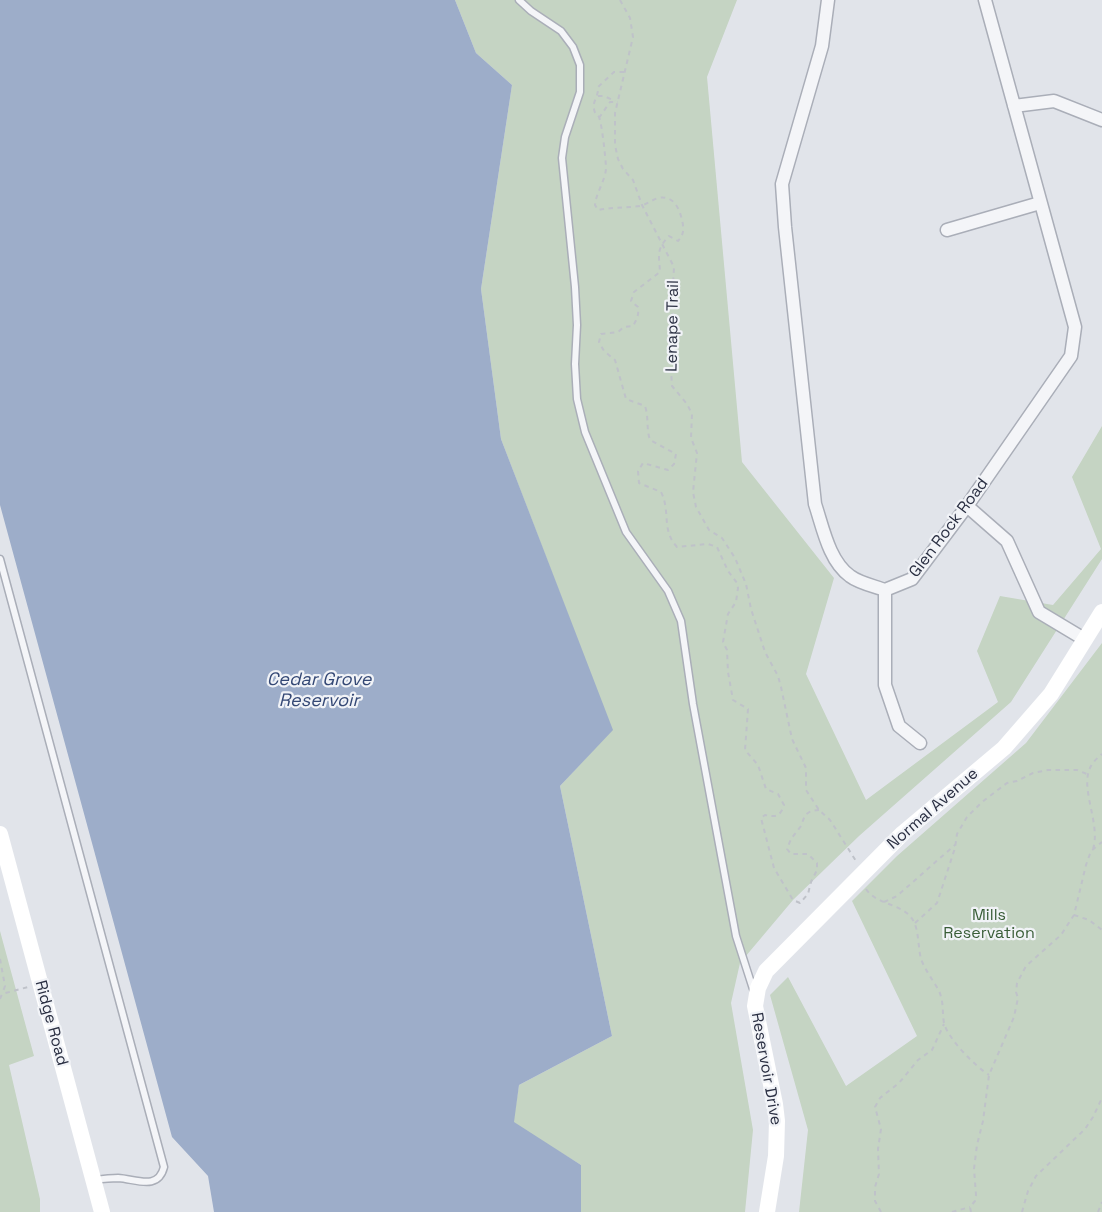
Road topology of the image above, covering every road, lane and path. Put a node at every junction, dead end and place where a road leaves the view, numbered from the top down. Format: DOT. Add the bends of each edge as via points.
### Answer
graph roads {
  1 [pos="519,0"];
  2 [pos="620,0"];
  3 [pos="828,0"];
  4 [pos="986,0"];
  5 [pos="624,72"];
  6 [pos="598,96"];
  7 [pos="618,102"];
  8 [pos="1014,106"];
  9 [pos="599,118"];
  10 [pos="1102,120"];
  11 [pos="1040,203"];
  12 [pos="642,206"];
  13 [pos="947,230"];
  14 [pos="662,244"];
  15 [pos="967,506"];
  16 [pos="0,559"];
  17 [pos="885,591"];
  18 [pos="1102,612"];
  19 [pos="1084,639"];
  20 [pos="921,743"];
  21 [pos="1102,754"];
  22 [pos="1087,774"];
  23 [pos="819,810"];
  24 [pos="0,834"];
  25 [pos="1102,842"];
  26 [pos="956,844"];
  27 [pos="1091,851"];
  28 [pos="860,876"];
  29 [pos="884,902"];
  30 [pos="1074,915"];
  31 [pos="915,923"];
  32 [pos="1102,930"];
  33 [pos="0,959"];
  34 [pos="40,984"];
  35 [pos="2,994"];
  36 [pos="755,997"];
  37 [pos="0,999"];
  38 [pos="944,1024"];
  39 [pos="989,1076"];
  40 [pos="1102,1098"];
  41 [pos="93,1180"];
  42 [pos="1102,1202"];
  43 [pos="970,1207"];
  44 [pos="102,1212"];
  45 [pos="767,1212"];
  46 [pos="881,1212"];
  47 [pos="952,1212"];
  48 [pos="971,1212"];
  49 [pos="1022,1212"];
  50 [pos="1098,1212"];
  1 -- 36 [label="lane" via="561,31 580,65 580,92 567,128 562,158 578,325 575,382 580,416 626,532 668,591 681,621 736,936"];
  2 -- 5 [label="path, Lenape Trail" via="630,18 633,37"];
  3 -- 17 [label="street" via="822,46 782,184 785,227 815,504 838,563 851,577"];
  4 -- 8 [label="street, Glen Rock Road"];
  5 -- 6 [label="path" via="614,72 600,84"];
  5 -- 7 [label="path, Lenape Trail"];
  6 -- 7 [label="path"];
  6 -- 9 [label="path" via="593,108"];
  7 -- 9 [label="path" via="610,102"];
  7 -- 12 [label="path, Lenape Trail" via="618,159 633,180"];
  8 -- 10 [label="street" via="1054,101"];
  8 -- 11 [label="street, Glen Rock Road"];
  9 -- 12 [label="path" via="606,170 595,205 598,210"];
  11 -- 13 [label="street"];
  11 -- 15 [label="street, Glen Rock Road" via="1075,327 1071,356"];
  12 -- 14 [label="path, Lenape Trail"];
  12 -- 14 [label="path" via="658,198 668,198 677,204 683,222 682,237 678,241 669,236"];
  14 -- 23 [label="path, Lenape Trail" via="674,267 670,370 672,386 692,414 691,438 697,453 693,492 696,507 709,530 722,538 735,558 746,584 765,652 778,676 792,739 806,768 806,790"];
  14 -- 23 [label="path" via="658,253 660,272 634,292 631,301 638,307 639,316 633,326 601,334 599,342 615,360 626,399 645,406 650,440 676,454 668,470 643,463 638,471 641,485 661,492 665,500 670,540 677,548 708,544 717,547 737,583 736,602 723,642 728,672 734,700 748,709 745,750 758,765 766,789 778,794 784,806 777,817 761,818 774,868 793,900 800,903 808,894 817,863 808,854 791,854 787,849 805,815"];
  15 -- 17 [label="street, Glen Rock Road" via="912,579"];
  15 -- 19 [label="street" via="1007,541 1039,612"];
  16 -- 41 [label="lane" via="164,1167 158,1178 150,1182"];
  17 -- 20 [label="street" via="885,685 899,726"];
  18 -- 19 [label="street, Normal Avenue"];
  19 -- 28 [label="street, Normal Avenue" via="1051,694 1004,748 903,833"];
  21 -- 22 [label="path"];
  22 -- 26 [label="path" via="1048,770 1007,783 966,818"];
  22 -- 27 [label="path" via="1095,837"];
  23 -- 28 [label="path, Lenape Trail" via="830,820 855,860"];
  24 -- 34 [label="street, Ridge Road"];
  25 -- 27 [label="path"];
  26 -- 29 [label="path" via="897,896"];
  26 -- 31 [label="path" via="937,903"];
  27 -- 30 [label="path"];
  28 -- 29 [label="path, Lenape Trail" via="867,891"];
  28 -- 36 [label="street, Normal Avenue" via="766,971"];
  29 -- 31 [label="path, Lenape Trail" via="909,915"];
  30 -- 32 [label="path"];
  30 -- 39 [label="path" via="1061,935 1022,973 1016,987 1014,1017"];
  31 -- 38 [label="path" via="924,966 945,1011"];
  33 -- 35 [label="path" via="5,986"];
  34 -- 35 [label="path"];
  34 -- 41 [label="street, Ridge Road"];
  35 -- 37 [label="path"];
  36 -- 45 [label="street, Reservoir Drive" via="777,1121"];
  38 -- 39 [label="path" via="963,1051"];
  38 -- 46 [label="path" via="932,1050 875,1107 881,1129 875,1201"];
  39 -- 43 [label="path" via="974,1169 976,1195"];
  40 -- 49 [label="path" via="1090,1124 1036,1176"];
  41 -- 44 [label="street, Ridge Road"];
  42 -- 50 [label="path"];
  43 -- 47 [label="path"];
  43 -- 48 [label="path"];
}
